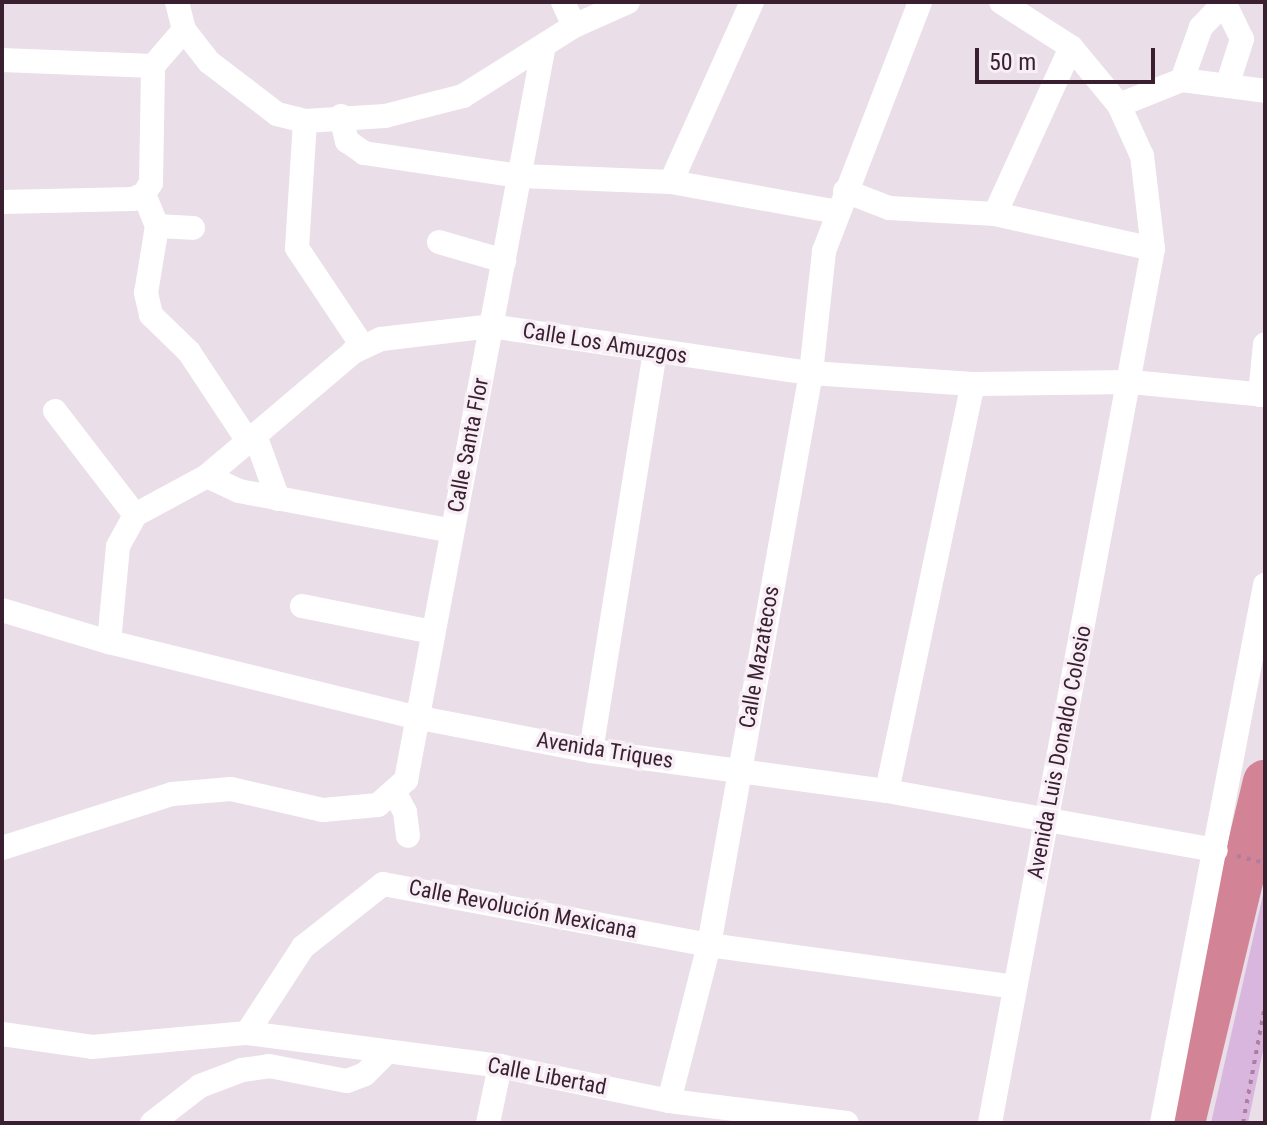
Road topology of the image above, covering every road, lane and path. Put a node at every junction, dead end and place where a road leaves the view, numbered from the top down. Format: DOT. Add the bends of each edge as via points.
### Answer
graph roads {
  1 [pos="177,2"];
  2 [pos="563,2"];
  3 [pos="628,2"];
  4 [pos="752,2"];
  5 [pos="920,2"];
  6 [pos="1225,2"];
  7 [pos="1008,3"];
  8 [pos="574,26"];
  9 [pos="184,30"];
  10 [pos="1071,47"];
  11 [pos="543,50"];
  12 [pos="2,60"];
  13 [pos="153,66"];
  14 [pos="1182,80"];
  15 [pos="1228,83"];
  16 [pos="1265,91"];
  17 [pos="1119,105"];
  18 [pos="341,116"];
  19 [pos="305,121"];
  20 [pos="520,176"];
  21 [pos="671,182"];
  22 [pos="144,194"];
  23 [pos="2,202"];
  24 [pos="842,202"];
  25 [pos="995,214"];
  26 [pos="157,226"];
  27 [pos="193,228"];
  28 [pos="439,242"];
  29 [pos="1153,249"];
  30 [pos="504,261"];
  31 [pos="491,326"];
  32 [pos="1265,344"];
  33 [pos="363,347"];
  34 [pos="655,351"];
  35 [pos="811,373"];
  36 [pos="1131,382"];
  37 [pos="973,384"];
  38 [pos="1262,395"];
  39 [pos="55,411"];
  40 [pos="251,438"];
  41 [pos="207,476"];
  42 [pos="278,499"];
  43 [pos="135,515"];
  44 [pos="452,531"];
  45 [pos="1265,585"];
  46 [pos="302,606"];
  47 [pos="2,610"];
  48 [pos="432,632"];
  49 [pos="109,642"];
  50 [pos="415,717"];
  51 [pos="591,751"];
  52 [pos="739,770"];
  53 [pos="887,791"];
  54 [pos="396,795"];
  55 [pos="1046,822"];
  56 [pos="408,836"];
  57 [pos="2,848"];
  58 [pos="1216,850"];
  59 [pos="709,945"];
  60 [pos="1015,987"];
  61 [pos="1265,1005"];
  62 [pos="247,1033"];
  63 [pos="2,1034"];
  64 [pos="386,1053"];
  65 [pos="500,1066"];
  66 [pos="669,1101"];
  67 [pos="152,1123"];
  68 [pos="488,1123"];
  69 [pos="847,1123"];
  70 [pos="990,1123"];
  71 [pos="1162,1123"];
  72 [pos="1243,1123"];
  1 -- 9 [label="street"];
  2 -- 8 [label="street"];
  3 -- 8 [label="street"];
  4 -- 21 [label="street"];
  5 -- 24 [label="street, Calle Mazatecos"];
  6 -- 14 [label="street" via="1190,48"];
  6 -- 15 [label="street" via="1242,39"];
  7 -- 10 [label="street, Avenida Luis Donaldo Colosio"];
  8 -- 11 [label="street"];
  9 -- 13 [label="street"];
  9 -- 19 [label="street" via="239,87 277,114"];
  10 -- 17 [label="street, Avenida Luis Donaldo Colosio"];
  10 -- 25 [label="street"];
  11 -- 18 [label="street" via="463,96 385,116"];
  11 -- 20 [label="street, Calle Santa Flor"];
  12 -- 13 [label="street"];
  13 -- 22 [label="street" via="151,183"];
  14 -- 15 [label="street"];
  14 -- 17 [label="street"];
  15 -- 16 [label="street"];
  17 -- 29 [label="street, Avenida Luis Donaldo Colosio" via="1142,156"];
  18 -- 19 [label="street"];
  18 -- 20 [label="street" via="347,141 364,153"];
  19 -- 33 [label="street" via="297,248"];
  20 -- 21 [label="street"];
  20 -- 30 [label="street, Calle Santa Flor"];
  21 -- 24 [label="street"];
  22 -- 23 [label="street" via="133,199"];
  22 -- 26 [label="street"];
  24 -- 25 [label="street"];
  24 -- 35 [label="street, Calle Mazatecos" via="824,251"];
  25 -- 29 [label="street"];
  26 -- 27 [label="street"];
  26 -- 40 [label="street" via="146,293 151,315 189,352"];
  28 -- 30 [label="street"];
  29 -- 36 [label="street, Avenida Luis Donaldo Colosio"];
  30 -- 31 [label="street, Calle Santa Flor"];
  31 -- 33 [label="street, Calle Los Amuzgos" via="412,333"];
  31 -- 34 [label="street, Calle Los Amuzgos"];
  31 -- 44 [label="street, Calle Santa Flor"];
  32 -- 38 [label="street"];
  33 -- 40 [label="street, Calle Los Amuzgos"];
  34 -- 35 [label="street, Calle Los Amuzgos"];
  34 -- 51 [label="street"];
  35 -- 37 [label="street, Calle Los Amuzgos"];
  35 -- 52 [label="street, Calle Mazatecos"];
  36 -- 37 [label="street, Calle Los Amuzgos"];
  36 -- 38 [label="street, Calle Los Amuzgos"];
  36 -- 55 [label="street, Avenida Luis Donaldo Colosio"];
  37 -- 53 [label="street"];
  39 -- 43 [label="street"];
  40 -- 41 [label="street, Calle Los Amuzgos"];
  40 -- 42 [label="street"];
  41 -- 42 [label="street" via="239,491"];
  41 -- 43 [label="street, Calle Los Amuzgos"];
  42 -- 44 [label="street"];
  43 -- 49 [label="street" via="118,546"];
  44 -- 48 [label="street, Calle Santa Flor"];
  45 -- 58 [label="street"];
  46 -- 48 [label="street"];
  47 -- 49 [label="street, Avenida Triques"];
  48 -- 50 [label="street, Calle Santa Flor"];
  49 -- 50 [label="street, Avenida Triques"];
  50 -- 51 [label="street, Avenida Triques"];
  50 -- 54 [label="street, Calle Santa Flor" via="406,780"];
  51 -- 52 [label="street, Avenida Triques"];
  52 -- 53 [label="street, Avenida Triques"];
  52 -- 59 [label="street, Calle Mazatecos"];
  53 -- 55 [label="street, Avenida Triques"];
  54 -- 56 [label="street"];
  54 -- 57 [label="street" via="378,805 323,810 231,789 172,794"];
  55 -- 58 [label="street, Avenida Triques"];
  55 -- 60 [label="street, Avenida Luis Donaldo Colosio"];
  58 -- 71 [label="street"];
  59 -- 60 [label="street, Calle Revolución Mexicana"];
  59 -- 62 [label="street, Calle Revolución Mexicana" via="383,884 303,947"];
  59 -- 66 [label="street, Calle Mazatecos"];
  60 -- 70 [label="street, Avenida Luis Donaldo Colosio"];
  61 -- 72 [label="path"];
  62 -- 63 [label="street" via="92,1047"];
  62 -- 64 [label="street, Calle Libertad"];
  64 -- 65 [label="street, Calle Libertad"];
  64 -- 67 [label="street" via="365,1074 347,1081 269,1066 242,1070 200,1086"];
  65 -- 66 [label="street, Calle Libertad"];
  65 -- 68 [label="street"];
  66 -- 69 [label="street, Calle Libertad"];
}
